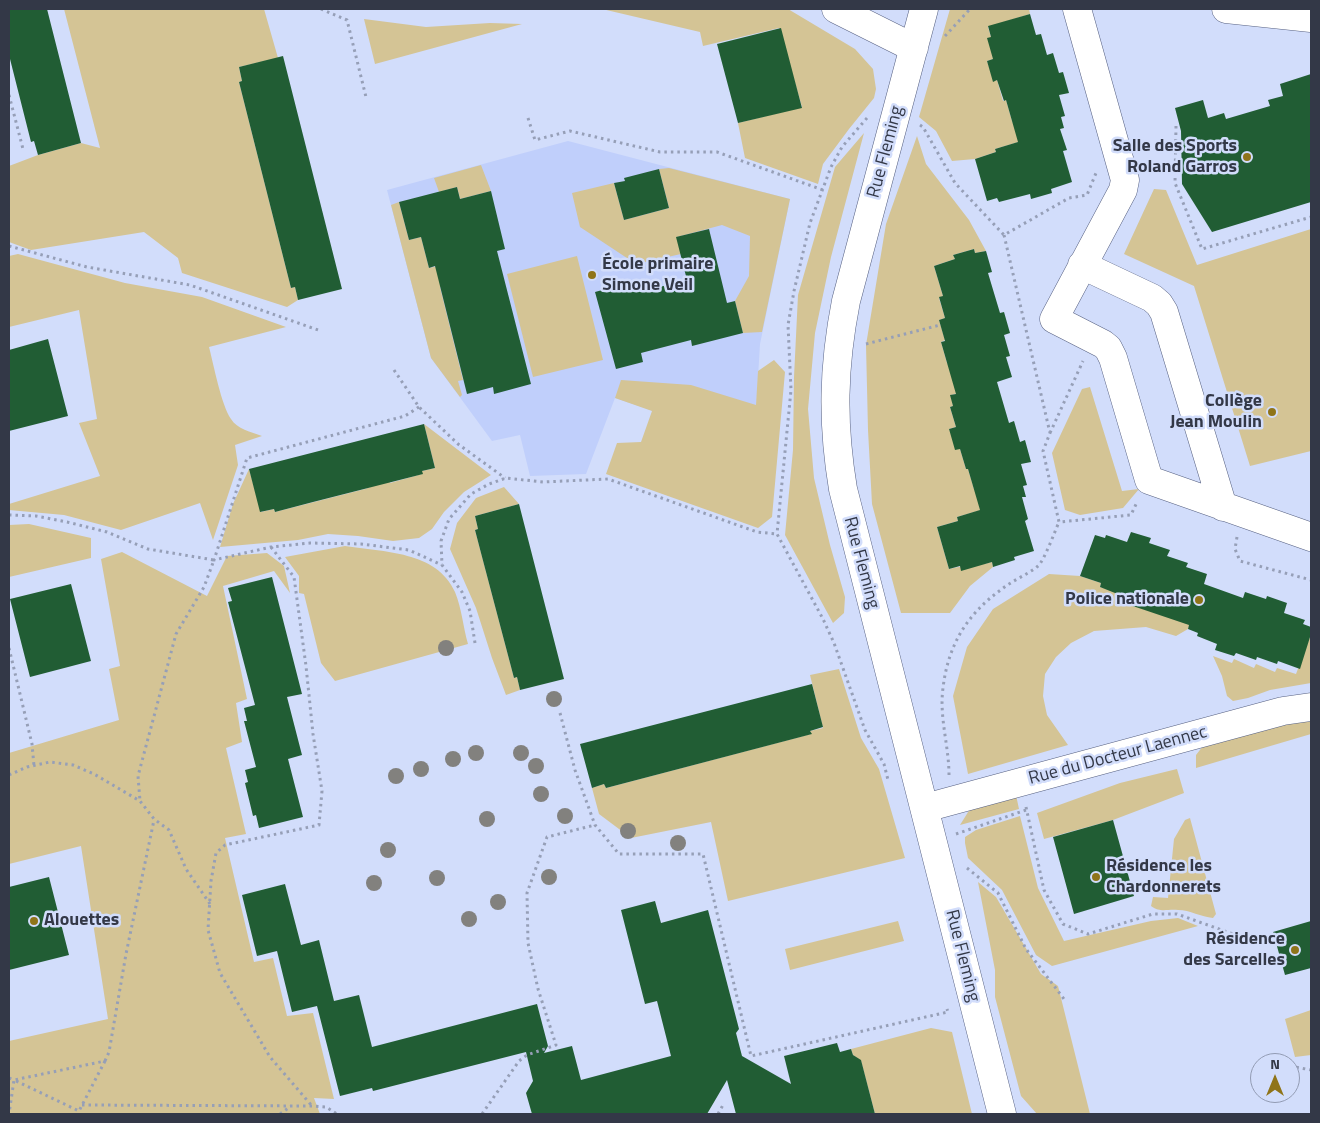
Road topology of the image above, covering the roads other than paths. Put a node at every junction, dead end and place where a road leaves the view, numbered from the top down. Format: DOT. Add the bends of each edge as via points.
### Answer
graph roads {
  1 [pos="836,9"];
  2 [pos="924,9"];
  3 [pos="1077,9"];
  4 [pos="1226,9"];
  5 [pos="1266,11"];
  6 [pos="1311,18"];
  7 [pos="914,48"];
  8 [pos="1082,265"];
  9 [pos="1233,511"];
  10 [pos="1311,537"];
  11 [pos="1311,707"];
  12 [pos="936,805"];
  13 [pos="1002,1114"];
  1 -- 7 [label="street"];
  2 -- 7 [label="street, Rue Fleming"];
  3 -- 8 [label="street" via="1125,180 1123,190"];
  4 -- 5 [label="street"];
  5 -- 6 [label="street"];
  7 -- 12 [label="street, Rue Fleming" via="849,287 837,351 835,432 842,489"];
  8 -- 9 [label="street" via="1152,298 1164,312"];
  8 -- 9 [label="street" via="1054,319 1108,348 1149,480"];
  9 -- 10 [label="street"];
  11 -- 12 [label="street, Rue du Docteur Laennec" via="1283,711"];
  12 -- 13 [label="street, Rue Fleming"];
}
